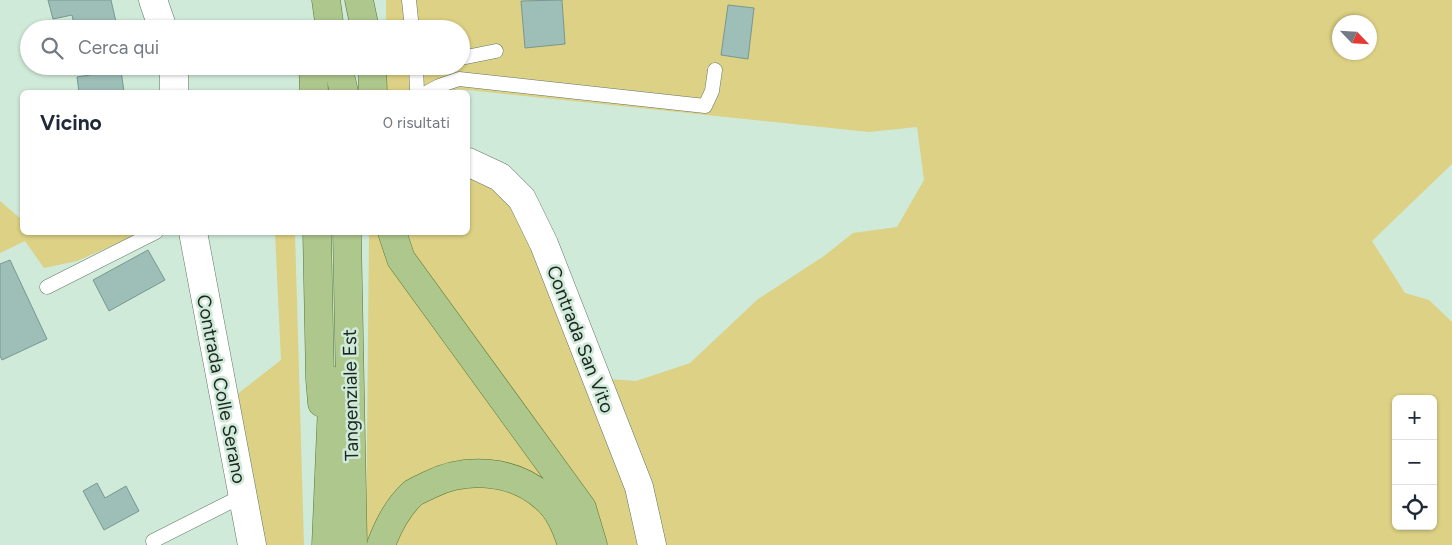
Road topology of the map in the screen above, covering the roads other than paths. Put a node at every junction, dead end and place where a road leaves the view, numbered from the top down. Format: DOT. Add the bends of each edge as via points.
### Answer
graph roads {
  1 [pos="153,0"];
  2 [pos="312,0"];
  3 [pos="326,0"];
  4 [pos="345,0"];
  5 [pos="359,0"];
  6 [pos="372,0"];
  7 [pos="409,0"];
  8 [pos="160,20"];
  9 [pos="312,20"];
  10 [pos="329,20"];
  11 [pos="346,20"];
  12 [pos="363,20"];
  13 [pos="372,20"];
  14 [pos="411,20"];
  15 [pos="496,51"];
  16 [pos="470,56"];
  17 [pos="715,70"];
  18 [pos="174,75"];
  19 [pos="313,75"];
  20 [pos="341,75"];
  21 [pos="347,75"];
  22 [pos="372,75"];
  23 [pos="418,75"];
  24 [pos="174,90"];
  25 [pos="314,90"];
  26 [pos="345,90"];
  27 [pos="346,90"];
  28 [pos="373,90"];
  29 [pos="417,90"];
  30 [pos="432,90"];
  31 [pos="470,163"];
  32 [pos="150,235"];
  33 [pos="193,235"];
  34 [pos="317,235"];
  35 [pos="393,235"];
  36 [pos="347,239"];
  37 [pos="47,287"];
  38 [pos="328,461"];
  39 [pos="242,496"];
  40 [pos="153,541"];
  41 [pos="252,545"];
  42 [pos="326,545"];
  43 [pos="353,545"];
  44 [pos="381,545"];
  45 [pos="572,545"];
  46 [pos="593,545"];
  47 [pos="652,545"];
  1 -- 8 [label="street"];
  2 -- 9 [label="main road"];
  3 -- 10 [label="main road"];
  4 -- 11 [label="main road"];
  5 -- 12 [label="main road"];
  6 -- 13 [label="main road"];
  7 -- 14 [label="lane"];
  15 -- 16 [label="lane"];
  17 -- 30 [label="lane" via="712,91 705,106 459,79"];
  18 -- 24 [label="street"];
  19 -- 25 [label="main road"];
  20 -- 26 [label="main road"];
  21 -- 27 [label="main road"];
  22 -- 28 [label="main road"];
  23 -- 29 [label="lane"];
  31 -- 47 [label="street, Contrada San Vito" via="500,177 522,199 544,244 639,487"];
  32 -- 37 [label="lane"];
  33 -- 39 [label="street, Contrada Colle Serano"];
  34 -- 38 [label="main road" via="320,379"];
  35 -- 46 [label="main road" via="402,258 582,508"];
  36 -- 38 [label="main road" via="339,289"];
  36 -- 43 [label="main road, Tangenziale Est"];
  38 -- 42 [label="main road"];
  39 -- 40 [label="lane"];
  39 -- 41 [label="street, Contrada Colle Serano"];
  44 -- 45 [label="main road" via="389,522 413,493 440,479 465,472 494,474 544,496 564,521"];
}
